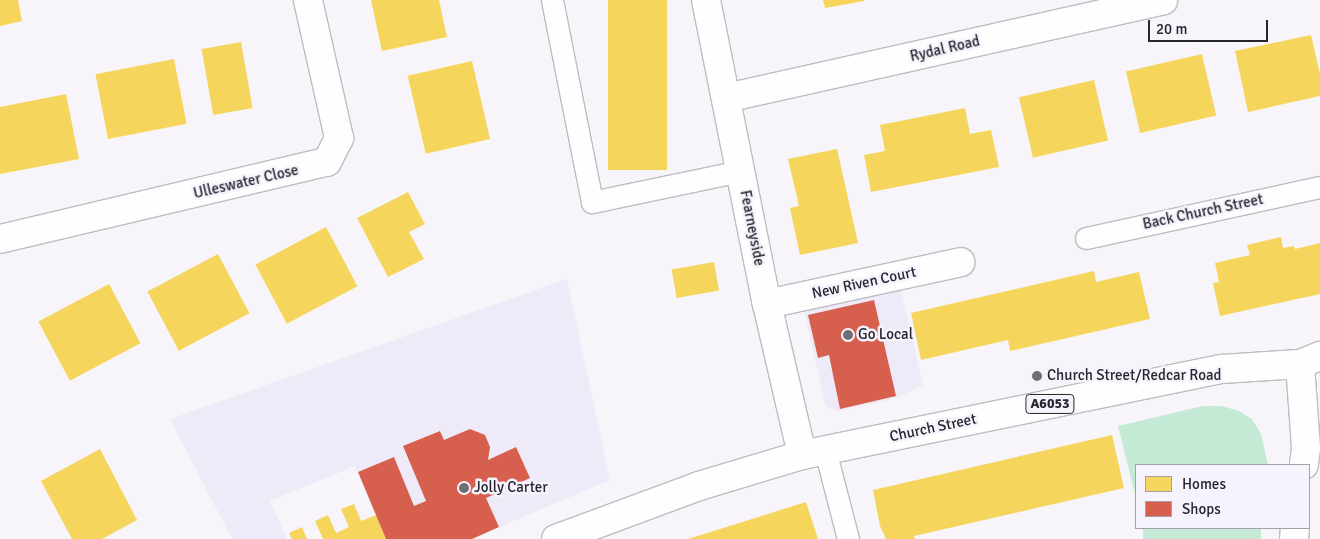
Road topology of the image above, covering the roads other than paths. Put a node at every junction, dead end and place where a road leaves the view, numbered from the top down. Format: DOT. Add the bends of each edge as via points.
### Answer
graph roads {
  1 [pos="308,0"];
  2 [pos="552,0"];
  3 [pos="706,0"];
  4 [pos="1156,1"];
  5 [pos="726,98"];
  6 [pos="741,171"];
  7 [pos="1320,187"];
  8 [pos="1086,238"];
  9 [pos="0,239"];
  10 [pos="962,262"];
  11 [pos="767,304"];
  12 [pos="1310,360"];
  13 [pos="813,453"];
  14 [pos="1304,464"];
  15 [pos="556,539"];
  16 [pos="848,539"];
  1 -- 9 [label="street, Ulleswater Close" via="339,138 327,162"];
  2 -- 6 [label="lane" via="592,202"];
  3 -- 5 [label="street, Fearneyside"];
  4 -- 5 [label="street, Rydal Road"];
  5 -- 6 [label="street, Fearneyside"];
  6 -- 11 [label="street, Fearneyside"];
  7 -- 8 [label="lane, Back Church Street"];
  10 -- 11 [label="street, New Riven Court"];
  11 -- 13 [label="street, Fearneyside"];
  12 -- 13 [label="street, Church Street / A6053" via="1222,369"];
  12 -- 14 [label="street"];
  13 -- 15 [label="street, Church Street / A6053" via="700,486"];
  13 -- 16 [label="lane"];
}
